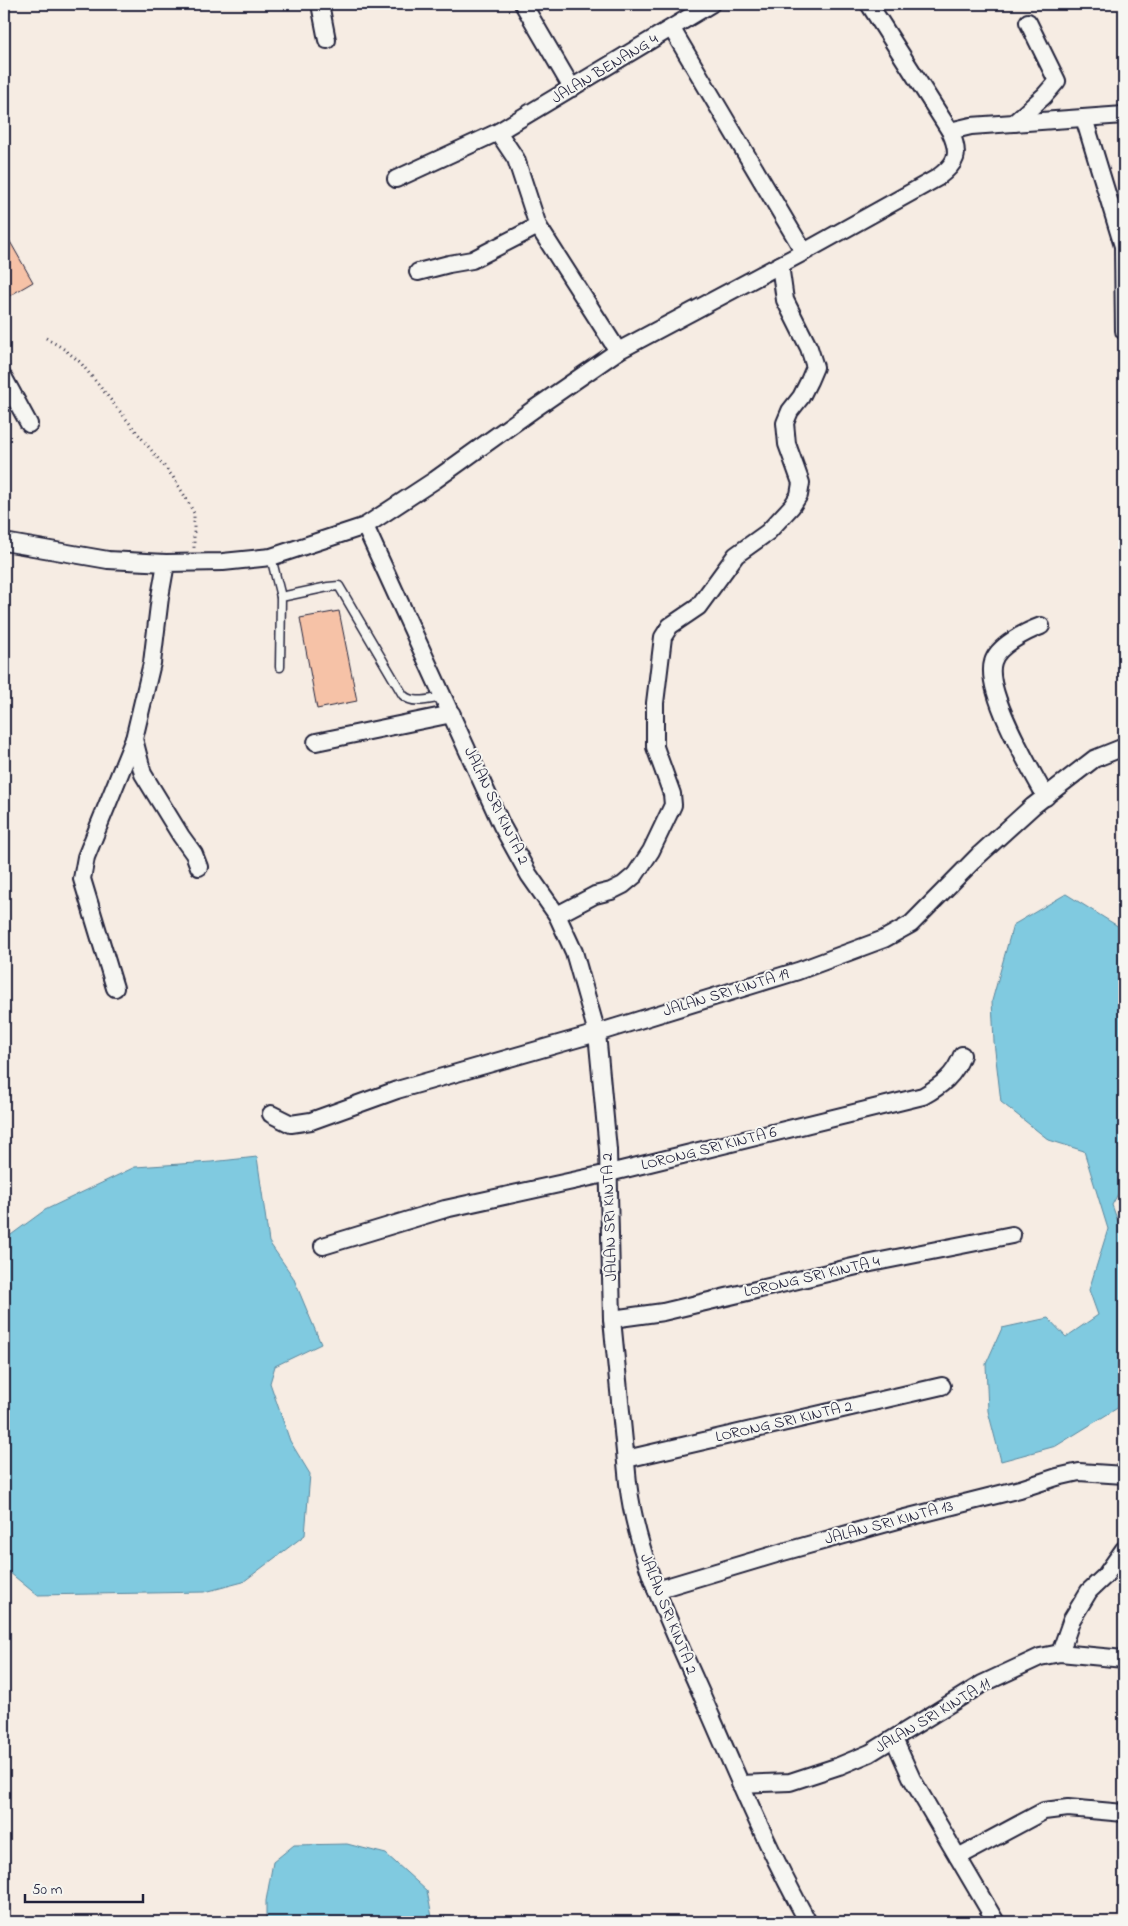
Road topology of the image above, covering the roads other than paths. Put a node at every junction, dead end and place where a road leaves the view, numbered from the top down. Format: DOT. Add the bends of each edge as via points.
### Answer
graph roads {
  1 [pos="320,4"];
  2 [pos="523,4"];
  3 [pos="711,4"];
  4 [pos="869,4"];
  5 [pos="1028,22"];
  6 [pos="672,28"];
  7 [pos="327,40"];
  8 [pos="572,88"];
  9 [pos="1124,115"];
  10 [pos="1084,118"];
  11 [pos="1014,123"];
  12 [pos="950,131"];
  13 [pos="498,132"];
  14 [pos="396,179"];
  15 [pos="538,226"];
  16 [pos="804,252"];
  17 [pos="780,265"];
  18 [pos="418,272"];
  19 [pos="1124,331"];
  20 [pos="618,351"];
  21 [pos="4,378"];
  22 [pos="30,424"];
  23 [pos="365,526"];
  24 [pos="4,542"];
  25 [pos="271,557"];
  26 [pos="166,563"];
  27 [pos="281,597"];
  28 [pos="1041,626"];
  29 [pos="280,667"];
  30 [pos="443,697"];
  31 [pos="452,714"];
  32 [pos="134,739"];
  33 [pos="316,742"];
  34 [pos="1124,747"];
  35 [pos="1046,797"];
  36 [pos="199,867"];
  37 [pos="557,915"];
  38 [pos="115,988"];
  39 [pos="597,1033"];
  40 [pos="962,1055"];
  41 [pos="271,1114"];
  42 [pos="609,1173"];
  43 [pos="1012,1235"];
  44 [pos="323,1246"];
  45 [pos="612,1319"];
  46 [pos="942,1386"];
  47 [pos="626,1459"];
  48 [pos="1124,1475"];
  49 [pos="1124,1549"];
  50 [pos="656,1590"];
  51 [pos="1060,1653"];
  52 [pos="1124,1659"];
  53 [pos="894,1739"];
  54 [pos="740,1784"];
  55 [pos="1124,1814"];
  56 [pos="958,1857"];
  57 [pos="808,1922"];
  58 [pos="996,1922"];
  1 -- 7 [label="street"];
  2 -- 8 [label="street"];
  3 -- 6 [label="street, JALAN BENANG 4"];
  4 -- 12 [label="street"];
  5 -- 11 [label="street" via="1057,81"];
  6 -- 8 [label="street, JALAN BENANG 4"];
  6 -- 16 [label="street"];
  8 -- 13 [label="street, JALAN BENANG 4"];
  9 -- 10 [label="street"];
  10 -- 11 [label="street"];
  10 -- 19 [label="street" via="1123,246"];
  11 -- 12 [label="street"];
  12 -- 16 [label="street" via="956,151 949,169"];
  13 -- 14 [label="street, JALAN BENANG 4"];
  13 -- 15 [label="street" via="516,159"];
  15 -- 18 [label="street" via="472,260"];
  15 -- 20 [label="street"];
  16 -- 17 [label="street"];
  17 -- 20 [label="street"];
  17 -- 37 [label="street" via="785,300 815,367 785,423 786,444 801,483 799,495 768,532 736,555 698,607 670,626 663,637 655,703 655,747 673,805 651,852 623,885"];
  20 -- 23 [label="street"];
  21 -- 22 [label="street"];
  23 -- 25 [label="street"];
  23 -- 30 [label="street, JALAN SRI KINTA 2"];
  24 -- 26 [label="street" via="108,560"];
  25 -- 26 [label="street"];
  25 -- 27 [label="lane"];
  26 -- 32 [label="street" via="152,663"];
  27 -- 29 [label="lane"];
  27 -- 30 [label="lane" via="339,586 403,695 413,701"];
  28 -- 35 [label="street" via="1022,634 992,661 993,682 1006,720"];
  30 -- 31 [label="street, JALAN SRI KINTA 2"];
  31 -- 33 [label="street"];
  31 -- 37 [label="street, JALAN SRI KINTA 2" via="502,826 529,875"];
  32 -- 36 [label="street" via="143,774"];
  32 -- 38 [label="street" via="86,857 82,879"];
  34 -- 35 [label="street, JALAN SRI KINTA 19" via="1094,760"];
  35 -- 39 [label="street, JALAN SRI KINTA 19" via="978,856 911,924 884,939 798,971"];
  37 -- 39 [label="street, JALAN SRI KINTA 2" via="574,952"];
  39 -- 41 [label="street, JALAN SRI KINTA 19" via="397,1090 311,1121 290,1124"];
  39 -- 42 [label="street, JALAN SRI KINTA 2"];
  40 -- 42 [label="street, LORONG SRI KINTA 6" via="958,1067 941,1086 923,1096"];
  42 -- 44 [label="street, LORONG SRI KINTA 6" via="445,1209"];
  42 -- 45 [label="street, JALAN SRI KINTA 2"];
  43 -- 45 [label="street, LORONG SRI KINTA 4" via="861,1265 663,1312"];
  45 -- 47 [label="street, JALAN SRI KINTA 2"];
  46 -- 47 [label="street, LORONG SRI KINTA 2"];
  47 -- 50 [label="street, JALAN SRI KINTA 2" via="631,1508"];
  48 -- 50 [label="street, JALAN SRI KINTA 13" via="1079,1472 1057,1477"];
  49 -- 51 [label="street" via="1105,1576 1089,1591 1072,1619"];
  50 -- 54 [label="street, JALAN SRI KINTA 2"];
  51 -- 52 [label="street, JALAN SRI KINTA 11"];
  51 -- 53 [label="street, JALAN SRI KINTA 11" via="1040,1657 982,1684"];
  53 -- 54 [label="street, JALAN SRI KINTA 11" via="859,1759 790,1782"];
  53 -- 56 [label="street" via="912,1779"];
  54 -- 57 [label="street, JALAN SRI KINTA 2"];
  55 -- 56 [label="street" via="1068,1808 1044,1811"];
  56 -- 58 [label="street"];
}
